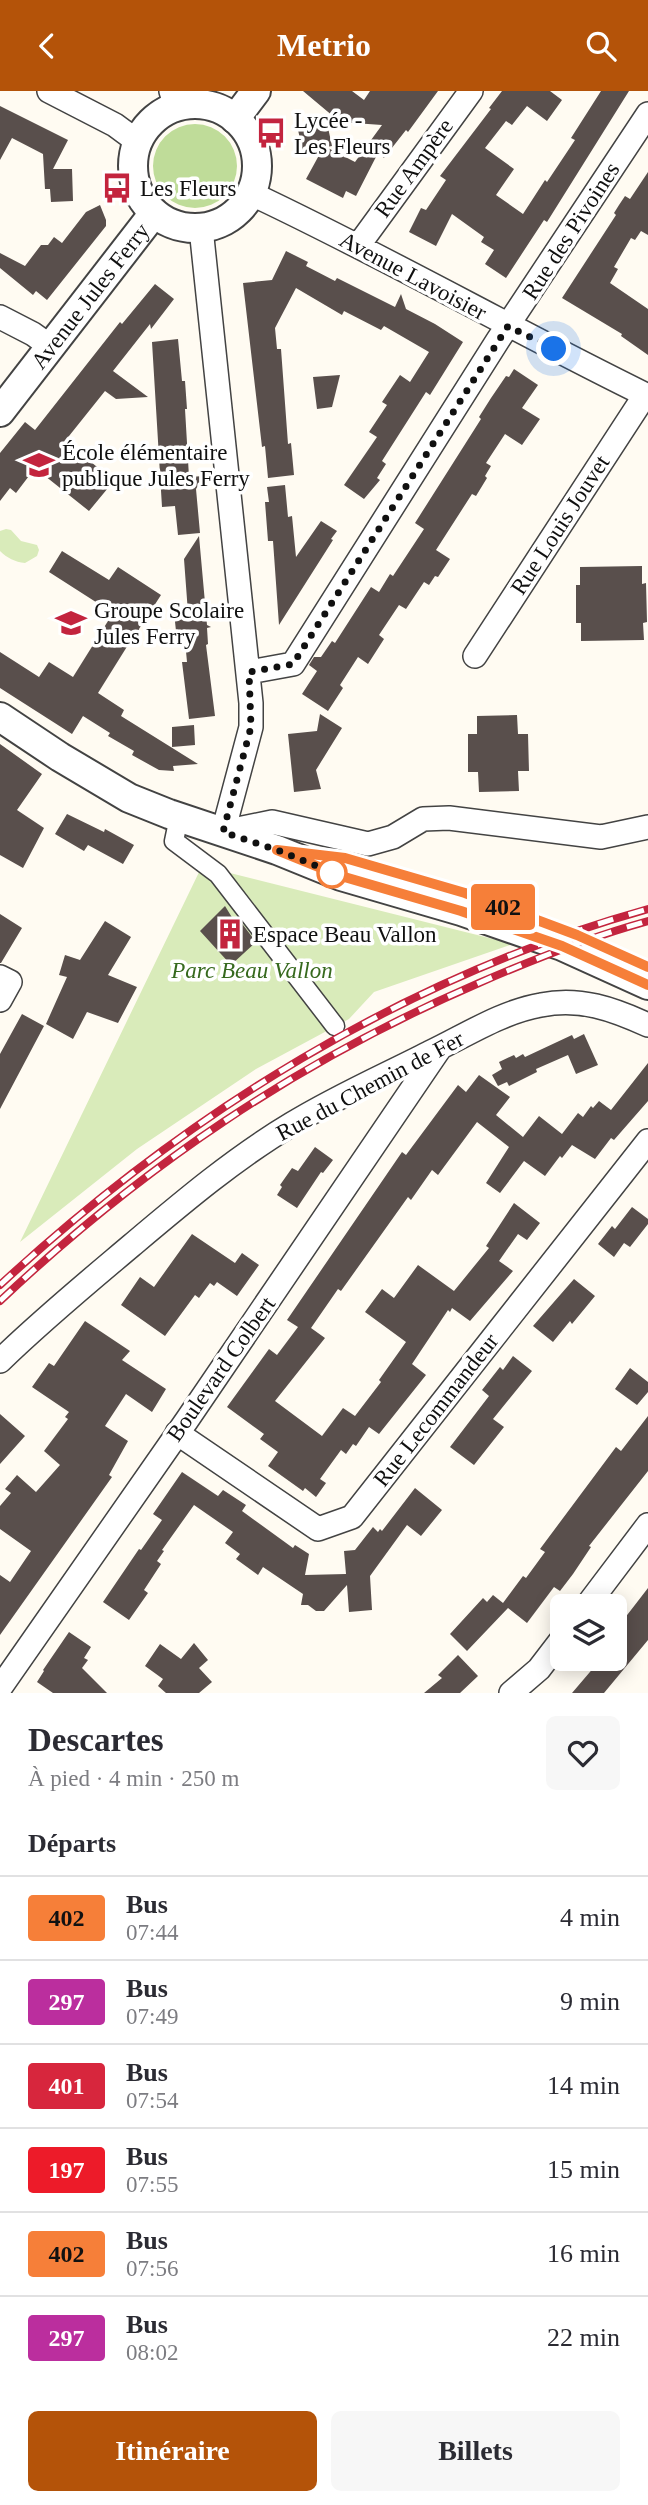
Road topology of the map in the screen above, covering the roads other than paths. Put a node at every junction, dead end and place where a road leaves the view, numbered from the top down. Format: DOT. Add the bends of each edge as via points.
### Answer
graph roads {
  1 [pos="49,91"];
  2 [pos="257,91"];
  3 [pos="471,91"];
  4 [pos="173,99"];
  5 [pos="648,114"];
  6 [pos="235,119"];
  7 [pos="138,142"];
  8 [pos="252,194"];
  9 [pos="154,213"];
  10 [pos="201,228"];
  11 [pos="358,246"];
  12 [pos="0,317"];
  13 [pos="508,326"];
  14 [pos="51,347"];
  15 [pos="647,396"];
  16 [pos="0,412"];
  17 [pos="475,656"];
  18 [pos="249,672"];
  19 [pos="0,716"];
  20 [pos="179,817"];
  21 [pos="648,827"];
  22 [pos="223,832"];
  23 [pos="277,850"];
  24 [pos="648,967"];
  25 [pos="648,985"];
  26 [pos="648,1025"];
  27 [pos="335,1026"];
  28 [pos="440,1048"];
  29 [pos="648,1141"];
  30 [pos="0,1361"];
  31 [pos="177,1433"];
  32 [pos="648,1525"];
  33 [pos="596,1594"];
  34 [pos="550,1655"];
  35 [pos="0,1688"];
  36 [pos="5,1693"];
  37 [pos="511,1693"];
  1 -- 7 [label="street"];
  2 -- 6 [label="street"];
  3 -- 11 [label="street, Rue Ampère"];
  4 -- 6 [label="street" via="217,108"];
  4 -- 7 [label="street"];
  5 -- 13 [label="street, Rue des Pivoines"];
  6 -- 8 [label="street" via="249,135 256,155"];
  7 -- 9 [label="street" via="134,180"];
  8 -- 10 [label="street" via="237,212"];
  8 -- 11 [label="street, Avenue Lavoisier"];
  9 -- 10 [label="street" via="168,223"];
  9 -- 14 [label="street, Avenue Jules Ferry"];
  10 -- 18 [label="street"];
  11 -- 13 [label="street, Avenue Lavoisier"];
  12 -- 14 [label="street"];
  13 -- 15 [label="street, Avenue Lavoisier"];
  13 -- 18 [label="street, Rue des Pivoines" via="293,664"];
  14 -- 16 [label="street, Avenue Jules Ferry"];
  15 -- 17 [label="street, Rue Louis Jouvet"];
  18 -- 22 [label="street" via="251,727"];
  19 -- 20 [label="street" via="104,784"];
  20 -- 22 [label="street"];
  20 -- 27 [label="street" via="174,841 218,874"];
  21 -- 22 [label="street" via="601,837 432,818 368,844 272,822"];
  22 -- 23 [label="street"];
  23 -- 24 [label="street" via="345,858 465,893"];
  23 -- 25 [label="street" via="341,876 562,946"];
  26 -- 28 [label="street, Rue du Chemin de Fer" via="603,1006 542,1004 512,1013"];
  28 -- 30 [label="street, Rue du Chemin de Fer" via="292,1124 201,1187"];
  28 -- 31 [label="street, Boulevard Colbert"];
  29 -- 31 [label="street, Rue Lecommandeur" via="352,1517 318,1529"];
  31 -- 35 [label="street, Boulevard Colbert"];
  32 -- 33 [label="street"];
  34 -- 37 [label="street"];
  35 -- 36 [label="street"];
}
